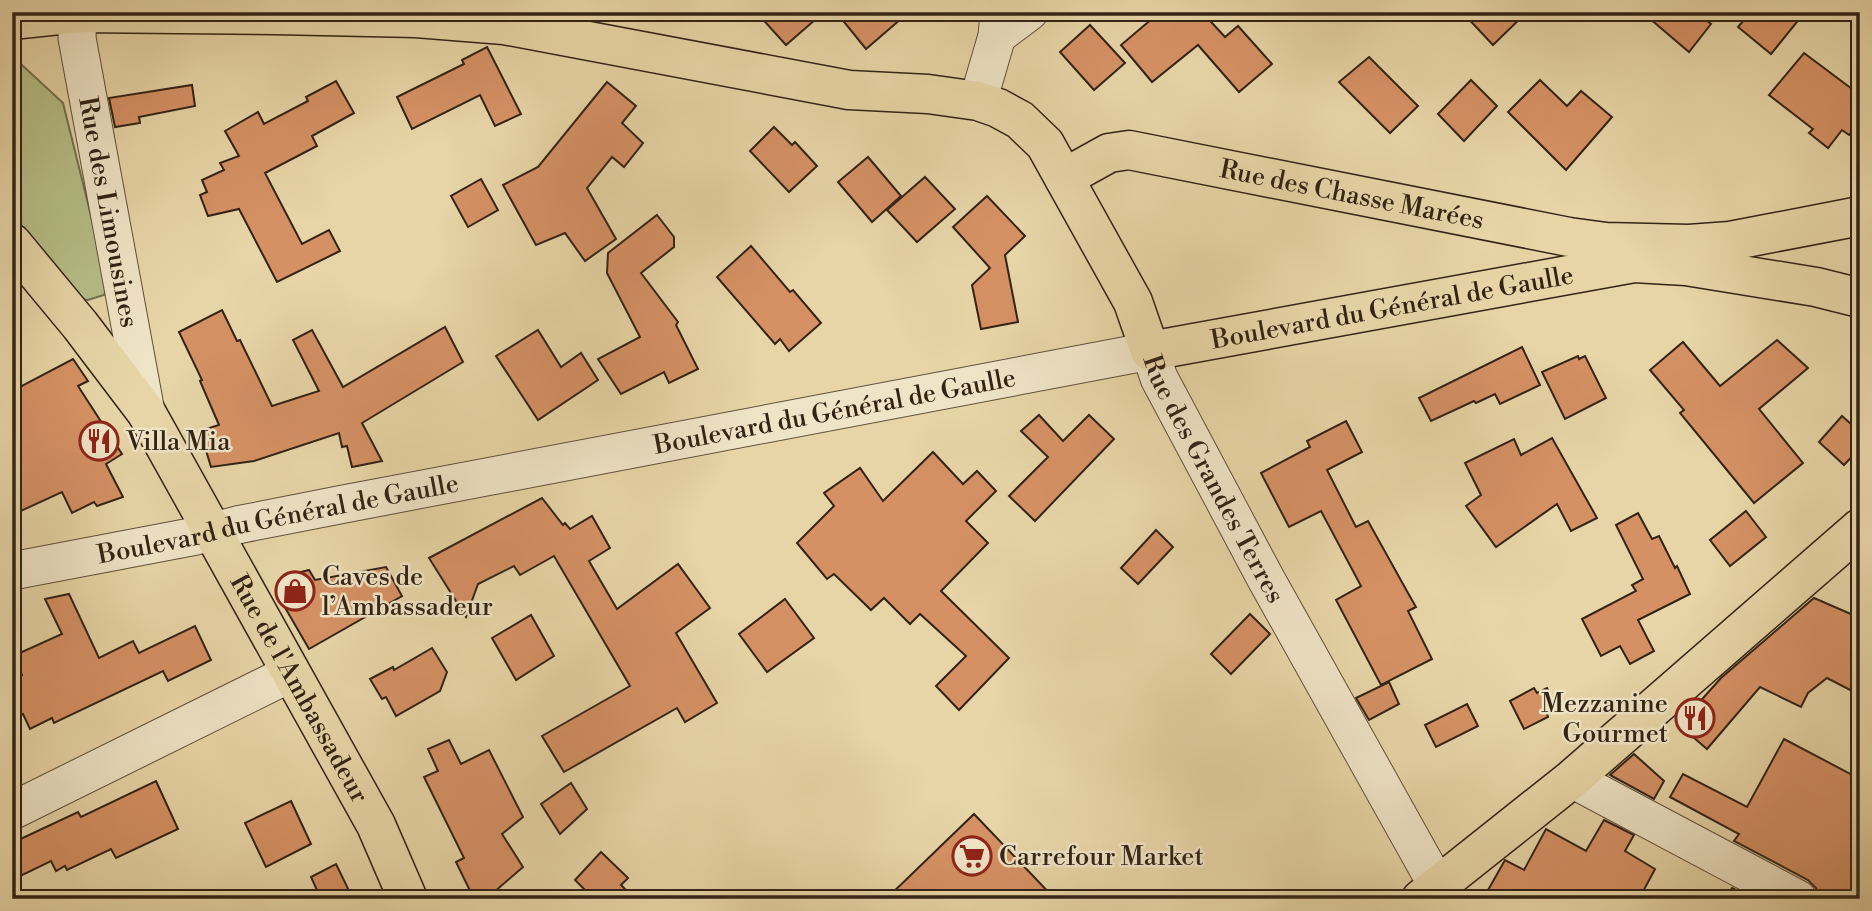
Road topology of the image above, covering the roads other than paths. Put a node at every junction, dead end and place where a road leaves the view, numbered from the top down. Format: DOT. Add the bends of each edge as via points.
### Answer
graph roads {
  1 [pos="1029,12"];
  2 [pos="78,13"];
  3 [pos="12,20"];
  4 [pos="998,24"];
  5 [pos="978,101"];
  6 [pos="1064,178"];
  7 [pos="1860,216"];
  8 [pos="1775,232"];
  9 [pos="1569,237"];
  10 [pos="12,243"];
  11 [pos="1653,253"];
  12 [pos="1566,275"];
  13 [pos="1816,287"];
  14 [pos="1860,298"];
  15 [pos="127,301"];
  16 [pos="80,325"];
  17 [pos="1150,351"];
  18 [pos="146,412"];
  19 [pos="1860,528"];
  20 [pos="214,531"];
  21 [pos="12,571"];
  22 [pos="291,673"];
  23 [pos="1572,779"];
  24 [pos="12,811"];
  25 [pos="1429,892"];
  26 [pos="408,899"];
  27 [pos="1798,899"];
  1 -- 4 [label="street"];
  2 -- 3 [label="main road, Rue des Grandes Terres"];
  2 -- 5 [label="main road, Rue des Grandes Terres" via="415,18 504,25 849,90"];
  2 -- 15 [label="street, Rue des Limousines" via="77,38"];
  4 -- 5 [label="street"];
  5 -- 6 [label="main road, Rue des Grandes Terres" via="1034,131"];
  6 -- 9 [label="main road, Rue des Chasse Marées" via="1109,153 1129,150"];
  6 -- 17 [label="main road, Rue des Grandes Terres" via="1133,302"];
  7 -- 8 [label="main road, Boulevard du Général de Gaulle"];
  8 -- 11 [label="main road, Boulevard du Général de Gaulle"];
  8 -- 13 [label="main road" via="1785,262"];
  9 -- 11 [label="main road, Rue des Chasse Marées"];
  9 -- 12 [label="main road"];
  10 -- 16 [label="main road, Rue de l'Ambassadeur"];
  11 -- 12 [label="main road, Boulevard du Général de Gaulle" via="1634,263"];
  11 -- 13 [label="main road, Rue des Chasse Marées"];
  12 -- 17 [label="main road, Boulevard du Général de Gaulle"];
  13 -- 14 [label="main road, Rue des Chasse Marées"];
  15 -- 16 [label="street"];
  15 -- 18 [label="street, Rue des Limousines"];
  16 -- 18 [label="main road, Rue de l'Ambassadeur"];
  17 -- 20 [label="street, Boulevard du Général de Gaulle"];
  17 -- 25 [label="street, Rue des Grandes Terres" via="1159,379"];
  18 -- 20 [label="main road, Rue de l'Ambassadeur"];
  19 -- 23 [label="main road"];
  20 -- 21 [label="street, Boulevard du Général de Gaulle"];
  20 -- 22 [label="main road, Rue de l'Ambassadeur"];
  22 -- 24 [label="street"];
  22 -- 26 [label="main road, Rue de l'Ambassadeur" via="376,825"];
  23 -- 25 [label="main road"];
  23 -- 27 [label="street"];
}
